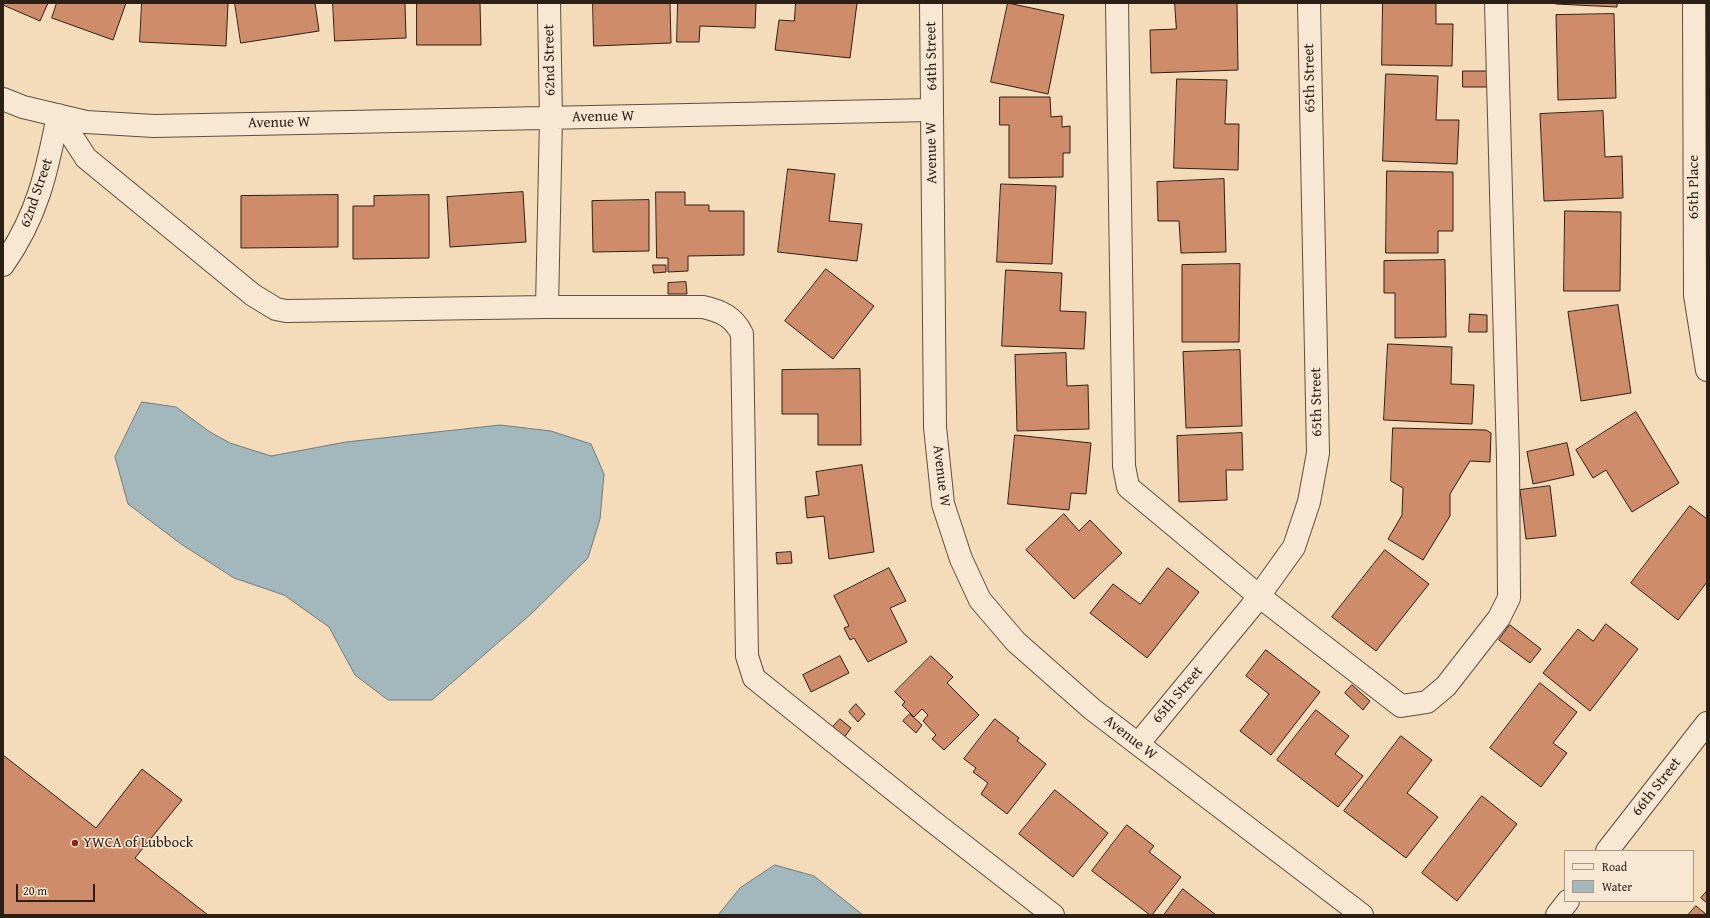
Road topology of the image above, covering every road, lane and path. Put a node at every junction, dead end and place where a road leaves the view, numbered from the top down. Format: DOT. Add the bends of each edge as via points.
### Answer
graph roads {
  1 [pos="549,3"];
  2 [pos="931,3"];
  3 [pos="1117,3"];
  4 [pos="1309,3"];
  5 [pos="1496,3"];
  6 [pos="1694,3"];
  7 [pos="3,99"];
  8 [pos="932,110"];
  9 [pos="58,115"];
  10 [pos="551,118"];
  11 [pos="3,265"];
  12 [pos="1701,294"];
  13 [pos="547,307"];
  14 [pos="1707,370"];
  15 [pos="1260,596"];
  16 [pos="1707,723"];
  17 [pos="1138,744"];
  18 [pos="1608,850"];
  19 [pos="1567,902"];
  20 [pos="1053,915"];
  21 [pos="1362,915"];
  22 [pos="1557,915"];
  1 -- 10 [label="street, 62nd Street"];
  2 -- 8 [label="street, 64th Street"];
  3 -- 15 [label="street" via="1124,466 1128,487"];
  4 -- 15 [label="street, 65th Street" via="1318,453 1309,502 1294,547"];
  5 -- 15 [label="street" via="1508,458 1509,598 1499,618 1446,686 1427,702 1401,706"];
  6 -- 12 [label="street, 65th Place"];
  7 -- 9 [label="street, Avenue W" via="23,107"];
  8 -- 10 [label="street, Avenue W"];
  8 -- 17 [label="street, Avenue W" via="935,427 943,504 961,559 980,600 1016,642 1092,709"];
  9 -- 10 [label="street, Avenue W" via="86,122 154,126"];
  9 -- 11 [label="street, 62nd Street" via="43,185 25,230"];
  9 -- 13 [label="street" via="86,158 253,295 276,309 286,311"];
  10 -- 13 [label="street, 62nd Street"];
  12 -- 14 [label="street, 65th Place"];
  13 -- 20 [label="street" via="703,307 718,310 736,323 742,334 747,656 754,678"];
  15 -- 17 [label="street, 65th Street"];
  16 -- 18 [label="street, 66th Street"];
  17 -- 21 [label="street, Avenue W"];
  19 -- 22 [label="street"];
}
